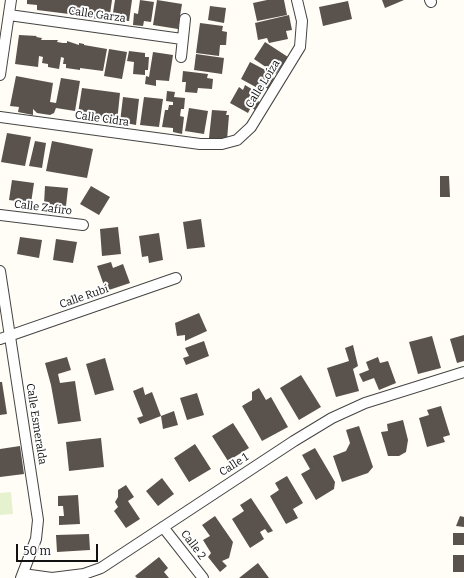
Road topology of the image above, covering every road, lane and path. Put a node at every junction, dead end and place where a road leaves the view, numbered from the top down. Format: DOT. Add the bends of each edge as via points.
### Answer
graph roads {
  1 [pos="11,0"];
  2 [pos="297,0"];
  3 [pos="9,15"];
  4 [pos="185,19"];
  5 [pos="182,39"];
  6 [pos="180,57"];
  7 [pos="0,74"];
  8 [pos="0,117"];
  9 [pos="200,144"];
  10 [pos="0,215"];
  11 [pos="83,225"];
  12 [pos="0,271"];
  13 [pos="176,278"];
  14 [pos="5,337"];
  15 [pos="464,372"];
  16 [pos="163,527"];
  17 [pos="22,576"];
  18 [pos="203,578"];
  1 -- 3 [label="street"];
  2 -- 9 [label="street, Calle Loíza" via="302,21 300,47 251,127 237,140 222,144"];
  3 -- 5 [label="street, Calle Garza"];
  3 -- 7 [label="street"];
  4 -- 5 [label="street"];
  5 -- 6 [label="street"];
  8 -- 9 [label="street, Calle Cidra"];
  10 -- 11 [label="street, Calle Zafiro"];
  12 -- 14 [label="street, Calle Esmeralda"];
  13 -- 14 [label="street, Calle Rubí"];
  14 -- 17 [label="street, Calle Esmeralda" via="38,520 36,539"];
  15 -- 16 [label="street, Calle 1" via="365,403 332,418 294,440"];
  16 -- 17 [label="street, Calle 1" via="101,568 84,574 52,578"];
  16 -- 18 [label="street, Calle 2"];
}
